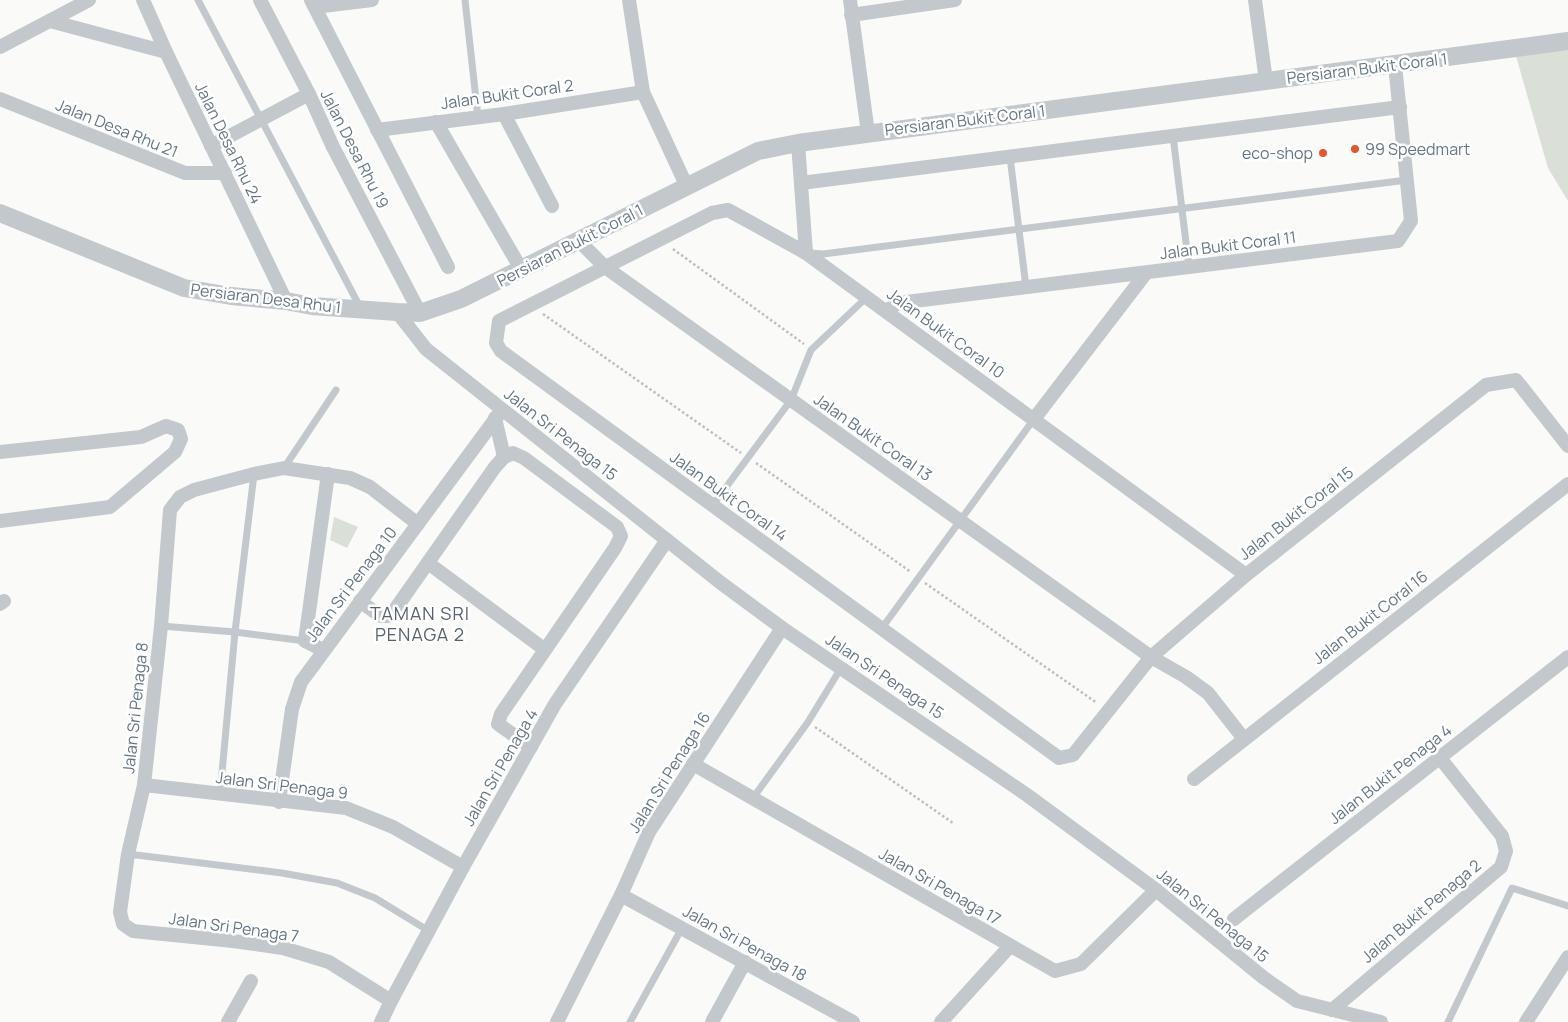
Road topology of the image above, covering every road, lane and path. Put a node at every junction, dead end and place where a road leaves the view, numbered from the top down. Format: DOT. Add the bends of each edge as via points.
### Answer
graph roads {
  1 [pos="89,0"];
  2 [pos="142,0"];
  3 [pos="198,0"];
  4 [pos="260,0"];
  5 [pos="372,0"];
  6 [pos="465,0"];
  7 [pos="629,0"];
  8 [pos="850,0"];
  9 [pos="955,0"];
  10 [pos="1255,0"];
  11 [pos="313,3"];
  12 [pos="851,15"];
  13 [pos="50,21"];
  14 [pos="1568,41"];
  15 [pos="0,47"];
  16 [pos="166,52"];
  17 [pos="1395,65"];
  18 [pos="1266,81"];
  19 [pos="643,92"];
  20 [pos="309,94"];
  21 [pos="0,99"];
  22 [pos="1400,107"];
  23 [pos="504,114"];
  24 [pos="478,117"];
  25 [pos="262,120"];
  26 [pos="436,122"];
  27 [pos="377,130"];
  28 [pos="868,133"];
  29 [pos="1174,136"];
  30 [pos="798,143"];
  31 [pos="211,146"];
  32 [pos="1010,157"];
  33 [pos="225,173"];
  34 [pos="1407,180"];
  35 [pos="801,183"];
  36 [pos="687,187"];
  37 [pos="552,206"];
  38 [pos="1182,208"];
  39 [pos="0,213"];
  40 [pos="1019,229"];
  41 [pos="660,239"];
  42 [pos="579,240"];
  43 [pos="806,252"];
  44 [pos="605,267"];
  45 [pos="1189,267"];
  46 [pos="448,268"];
  47 [pos="522,269"];
  48 [pos="1146,273"];
  49 [pos="1026,288"];
  50 [pos="867,297"];
  51 [pos="286,301"];
  52 [pos="530,305"];
  53 [pos="362,310"];
  54 [pos="886,311"];
  55 [pos="397,312"];
  56 [pos="420,313"];
  57 [pos="811,350"];
  58 [pos="336,390"];
  59 [pos="791,400"];
  60 [pos="499,414"];
  61 [pos="1034,420"];
  62 [pos="1568,446"];
  63 [pos="0,452"];
  64 [pos="504,457"];
  65 [pos="748,458"];
  66 [pos="284,468"];
  67 [pos="254,474"];
  68 [pos="328,474"];
  69 [pos="1568,484"];
  70 [pos="712,506"];
  71 [pos="960,520"];
  72 [pos="0,521"];
  73 [pos="418,524"];
  74 [pos="667,540"];
  75 [pos="428,563"];
  76 [pos="1246,575"];
  77 [pos="918,578"];
  78 [pos="360,601"];
  79 [pos="161,626"];
  80 [pos="782,628"];
  81 [pos="882,628"];
  82 [pos="235,632"];
  83 [pos="305,641"];
  84 [pos="544,649"];
  85 [pos="323,650"];
  86 [pos="1151,656"];
  87 [pos="1568,657"];
  88 [pos="842,668"];
  89 [pos="1108,711"];
  90 [pos="808,722"];
  91 [pos="1244,739"];
  92 [pos="531,747"];
  93 [pos="1060,758"];
  94 [pos="1440,758"];
  95 [pos="693,764"];
  96 [pos="1194,779"];
  97 [pos="144,785"];
  98 [pos="220,794"];
  99 [pos="752,798"];
  100 [pos="280,802"];
  101 [pos="953,823"];
  102 [pos="128,854"];
  103 [pos="463,867"];
  104 [pos="1156,890"];
  105 [pos="621,895"];
  106 [pos="1568,906"];
  107 [pos="1234,919"];
  108 [pos="123,924"];
  109 [pos="682,928"];
  110 [pos="429,931"];
  111 [pos="1010,946"];
  112 [pos="1568,957"];
  113 [pos="745,962"];
  114 [pos="251,981"];
  115 [pos="391,1000"];
  116 [pos="1332,1010"];
  117 [pos="228,1022"];
  118 [pos="381,1022"];
  119 [pos="557,1022"];
  120 [pos="630,1022"];
  121 [pos="712,1022"];
  122 [pos="852,1022"];
  123 [pos="941,1022"];
  124 [pos="1381,1022"];
  125 [pos="1448,1022"];
  126 [pos="1526,1022"];
  1 -- 13 [label="street"];
  2 -- 16 [label="street, Jalan Desa Rhu 24"];
  3 -- 25 [label="lane"];
  4 -- 20 [label="street, Jalan Desa Rhu 19"];
  5 -- 11 [label="street"];
  6 -- 24 [label="lane"];
  7 -- 19 [label="street"];
  8 -- 12 [label="street"];
  9 -- 12 [label="street"];
  10 -- 18 [label="street"];
  11 -- 27 [label="street"];
  12 -- 28 [label="street"];
  13 -- 15 [label="street"];
  13 -- 16 [label="street"];
  14 -- 17 [label="street, Persiaran Bukit Coral 1"];
  16 -- 31 [label="street, Jalan Desa Rhu 24"];
  17 -- 18 [label="street, Persiaran Bukit Coral 1"];
  17 -- 22 [label="street, Jalan Bukit Coral 11"];
  18 -- 28 [label="street, Persiaran Bukit Coral 1"];
  19 -- 23 [label="street, Jalan Bukit Coral 2"];
  19 -- 36 [label="street"];
  20 -- 25 [label="street"];
  20 -- 56 [label="street, Jalan Desa Rhu 19" via="333,147"];
  21 -- 33 [label="street, Jalan Desa Rhu 21" via="185,173"];
  22 -- 29 [label="street"];
  22 -- 34 [label="street, Jalan Bukit Coral 11"];
  23 -- 24 [label="street, Jalan Bukit Coral 2"];
  23 -- 37 [label="street"];
  24 -- 26 [label="street, Jalan Bukit Coral 2"];
  25 -- 31 [label="street"];
  25 -- 53 [label="lane"];
  26 -- 27 [label="street, Jalan Bukit Coral 2"];
  26 -- 47 [label="street"];
  27 -- 46 [label="street"];
  28 -- 30 [label="street, Persiaran Bukit Coral 1"];
  29 -- 32 [label="street"];
  29 -- 38 [label="lane"];
  30 -- 35 [label="street"];
  30 -- 36 [label="street, Persiaran Bukit Coral 1" via="758,151"];
  31 -- 33 [label="street, Jalan Desa Rhu 24"];
  32 -- 35 [label="street"];
  32 -- 40 [label="lane"];
  33 -- 51 [label="street, Jalan Desa Rhu 24"];
  34 -- 38 [label="lane"];
  34 -- 45 [label="street, Jalan Bukit Coral 11" via="1411,221 1398,241"];
  35 -- 43 [label="street"];
  36 -- 42 [label="street, Persiaran Bukit Coral 1"];
  38 -- 40 [label="lane"];
  38 -- 45 [label="lane"];
  39 -- 51 [label="street, Persiaran Desa Rhu 1" via="184,288"];
  40 -- 43 [label="lane" via="823,254"];
  40 -- 49 [label="lane"];
  41 -- 43 [label="street, Jalan Bukit Coral 10" via="712,213 728,210"];
  41 -- 44 [label="street, Jalan Bukit Coral 10"];
  41 -- 57 [label="path"];
  42 -- 44 [label="street, Jalan Bukit Coral 13"];
  42 -- 47 [label="street, Persiaran Bukit Coral 1"];
  43 -- 50 [label="street, Jalan Bukit Coral 10"];
  44 -- 52 [label="street, Jalan Bukit Coral 14"];
  44 -- 59 [label="street, Jalan Bukit Coral 13"];
  45 -- 48 [label="street, Jalan Bukit Coral 11"];
  47 -- 56 [label="street, Persiaran Bukit Coral 1" via="461,299"];
  48 -- 49 [label="street, Jalan Bukit Coral 11"];
  48 -- 61 [label="street"];
  49 -- 54 [label="street, Jalan Bukit Coral 11" via="898,303"];
  50 -- 54 [label="street, Jalan Bukit Coral 10"];
  50 -- 57 [label="lane"];
  51 -- 53 [label="street, Persiaran Desa Rhu 1"];
  52 -- 65 [label="path"];
  52 -- 70 [label="street, Jalan Bukit Coral 14" via="498,321 496,343 501,352"];
  53 -- 55 [label="street, Persiaran Desa Rhu 1"];
  54 -- 61 [label="street, Jalan Bukit Coral 10"];
  55 -- 56 [label="street, Persiaran Bukit Coral 1"];
  55 -- 60 [label="street, Jalan Sri Penaga 15" via="426,349"];
  57 -- 59 [label="lane"];
  58 -- 66 [label="lane"];
  59 -- 65 [label="lane"];
  59 -- 71 [label="street, Jalan Bukit Coral 13"];
  60 -- 64 [label="street"];
  60 -- 73 [label="street, Jalan Sri Penaga 10"];
  60 -- 74 [label="street, Jalan Sri Penaga 15"];
  61 -- 71 [label="lane"];
  61 -- 76 [label="street, Jalan Bukit Coral 10"];
  62 -- 76 [label="street, Jalan Bukit Coral 15" via="1516,380 1486,386"];
  63 -- 72 [label="street" via="141,437 166,426 178,430 181,439 175,452 110,507"];
  64 -- 75 [label="street"];
  64 -- 84 [label="street" via="513,454 524,458 617,526 621,536"];
  65 -- 70 [label="lane"];
  65 -- 77 [label="path"];
  66 -- 67 [label="street"];
  66 -- 68 [label="street"];
  67 -- 79 [label="street, Jalan Sri Penaga 8" via="194,490 180,497 170,510"];
  67 -- 82 [label="lane"];
  68 -- 73 [label="street" via="350,478 370,487"];
  68 -- 83 [label="street"];
  69 -- 91 [label="street, Jalan Bukit Coral 16"];
  70 -- 81 [label="street, Jalan Bukit Coral 14"];
  71 -- 77 [label="lane"];
  71 -- 86 [label="street, Jalan Bukit Coral 13"];
  73 -- 78 [label="street, Jalan Sri Penaga 10"];
  74 -- 80 [label="street, Jalan Sri Penaga 15"];
  74 -- 92 [label="street, Jalan Sri Penaga 4" via="556,704"];
  75 -- 78 [label="street" via="389,616 380,616"];
  75 -- 84 [label="street"];
  76 -- 86 [label="street, Jalan Bukit Coral 15"];
  77 -- 81 [label="lane"];
  77 -- 89 [label="path"];
  78 -- 85 [label="street, Jalan Sri Penaga 10"];
  79 -- 82 [label="lane"];
  79 -- 97 [label="street, Jalan Sri Penaga 8"];
  80 -- 88 [label="street, Jalan Sri Penaga 15"];
  80 -- 95 [label="street, Jalan Sri Penaga 16"];
  81 -- 93 [label="street, Jalan Bukit Coral 14"];
  82 -- 83 [label="lane"];
  82 -- 98 [label="lane"];
  83 -- 85 [label="street"];
  84 -- 92 [label="street" via="501,714 498,724"];
  85 -- 100 [label="street, Jalan Sri Penaga 10" via="301,682 292,709"];
  86 -- 89 [label="street, Jalan Bukit Coral 15"];
  86 -- 91 [label="street, Jalan Bukit Coral 13" via="1208,693"];
  87 -- 94 [label="street, Jalan Bukit Penaga 4"];
  88 -- 90 [label="lane"];
  88 -- 104 [label="street, Jalan Sri Penaga 15" via="1027,795"];
  89 -- 93 [label="street, Jalan Bukit Coral 15" via="1073,755"];
  90 -- 99 [label="lane"];
  90 -- 101 [label="path"];
  91 -- 96 [label="street, Jalan Bukit Coral 16"];
  92 -- 103 [label="street, Jalan Sri Penaga 4"];
  94 -- 107 [label="street, Jalan Bukit Penaga 4"];
  94 -- 116 [label="street, Jalan Bukit Penaga 2" via="1502,836 1506,851 1501,866"];
  95 -- 99 [label="street, Jalan Sri Penaga 17"];
  95 -- 105 [label="street, Jalan Sri Penaga 16" via="649,832"];
  97 -- 98 [label="street, Jalan Sri Penaga 9"];
  97 -- 102 [label="street, Jalan Sri Penaga 8"];
  98 -- 100 [label="street, Jalan Sri Penaga 9"];
  99 -- 111 [label="street, Jalan Sri Penaga 17"];
  100 -- 103 [label="street, Jalan Sri Penaga 9" via="346,808 393,827"];
  102 -- 108 [label="street, Jalan Sri Penaga 8" via="120,912"];
  102 -- 110 [label="lane" via="337,882 375,898"];
  103 -- 110 [label="street, Jalan Sri Penaga 4"];
  104 -- 111 [label="street, Jalan Sri Penaga 17" via="1081,964 1055,971"];
  104 -- 116 [label="street, Jalan Sri Penaga 15" via="1297,1001"];
  105 -- 109 [label="street, Jalan Sri Penaga 18"];
  105 -- 119 [label="street, Jalan Sri Penaga 16"];
  106 -- 125 [label="lane" via="1512,888"];
  108 -- 115 [label="street, Jalan Sri Penaga 7" via="133,931 283,948 329,962"];
  109 -- 113 [label="street, Jalan Sri Penaga 18"];
  109 -- 120 [label="lane"];
  110 -- 115 [label="street, Jalan Sri Penaga 4"];
  111 -- 123 [label="street"];
  112 -- 126 [label="street"];
  113 -- 121 [label="street"];
  113 -- 122 [label="street, Jalan Sri Penaga 18"];
  114 -- 117 [label="street"];
  115 -- 118 [label="street, Jalan Sri Penaga 4"];
  116 -- 124 [label="street, Jalan Sri Penaga 15"];
}
